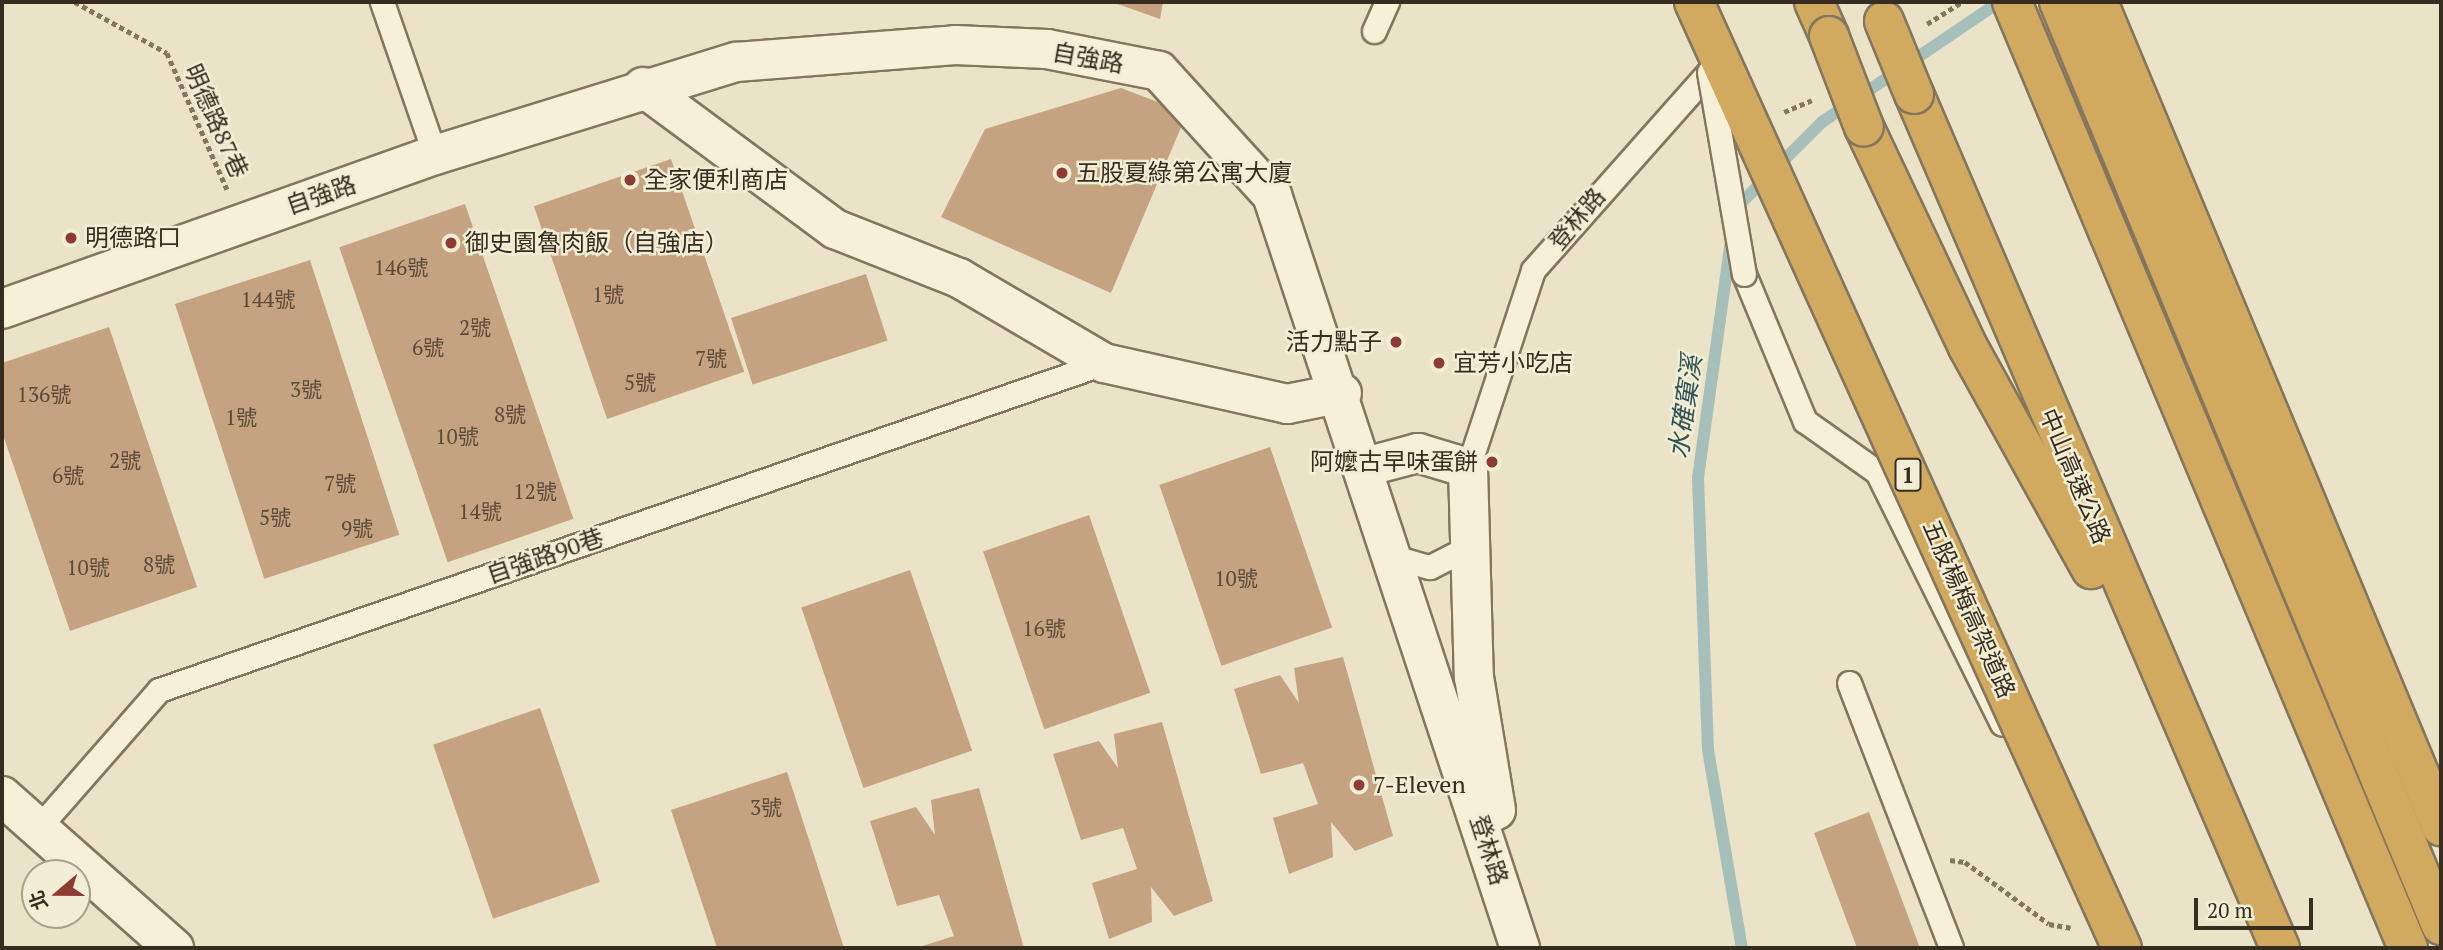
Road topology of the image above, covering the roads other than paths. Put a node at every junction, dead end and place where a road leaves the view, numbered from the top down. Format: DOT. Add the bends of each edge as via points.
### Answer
graph roads {
  1 [pos="382,2"];
  2 [pos="1387,2"];
  3 [pos="1675,2"];
  4 [pos="1694,2"];
  5 [pos="1814,2"];
  6 [pos="2073,4"];
  7 [pos="1880,11"];
  8 [pos="2017,13"];
  9 [pos="1374,31"];
  10 [pos="1709,72"];
  11 [pos="643,87"];
  12 [pos="435,155"];
  13 [pos="2,309"];
  14 [pos="1104,363"];
  15 [pos="1342,393"];
  16 [pos="1365,467"];
  17 [pos="1468,468"];
  18 [pos="1469,547"];
  19 [pos="1394,557"];
  20 [pos="1849,683"];
  21 [pos="2190,748"];
  22 [pos="2,796"];
  23 [pos="2441,826"];
  24 [pos="39,827"];
  25 [pos="2441,925"];
  26 [pos="2114,944"];
  27 [pos="1519,946"];
  28 [pos="174,948"];
  29 [pos="1951,948"];
  30 [pos="2280,948"];
  31 [pos="2408,948"];
  1 -- 12 [label="lane"];
  2 -- 9 [label="lane"];
  3 -- 10 [label="street"];
  4 -- 26 [label="highway, 五股楊梅高架道路 / 1, bridge"];
  5 -- 21 [label="highway, bridge" via="1864,127 1968,347"];
  6 -- 23 [label="highway"];
  6 -- 25 [label="highway"];
  7 -- 21 [label="highway, 中山高速公路, bridge"];
  8 -- 31 [label="highway"];
  10 -- 17 [label="lane, 登林路" via="1533,270"];
  10 -- 26 [label="lane, bridge" via="1744,274 1805,421 1877,472"];
  11 -- 12 [label="street, 自強路"];
  11 -- 14 [label="street" via="835,229 959,278"];
  11 -- 15 [label="street, 自強路" via="736,62 956,45 1047,49 1159,71 1272,195"];
  12 -- 13 [label="street, 自強路"];
  14 -- 15 [label="street" via="1287,404"];
  14 -- 24 [label="lane, 自強路90巷" via="159,690"];
  15 -- 16 [label="street, 自強路"];
  16 -- 17 [label="street" via="1418,453"];
  16 -- 19 [label="street, 登林路"];
  17 -- 18 [label="street, 登林路"];
  18 -- 19 [label="lane" via="1430,567"];
  18 -- 27 [label="street, 登林路" via="1474,677"];
  19 -- 27 [label="street, 登林路"];
  20 -- 29 [label="lane"];
  21 -- 30 [label="highway, 中山高速公路"];
  22 -- 24 [label="street"];
  24 -- 28 [label="street"];
}
